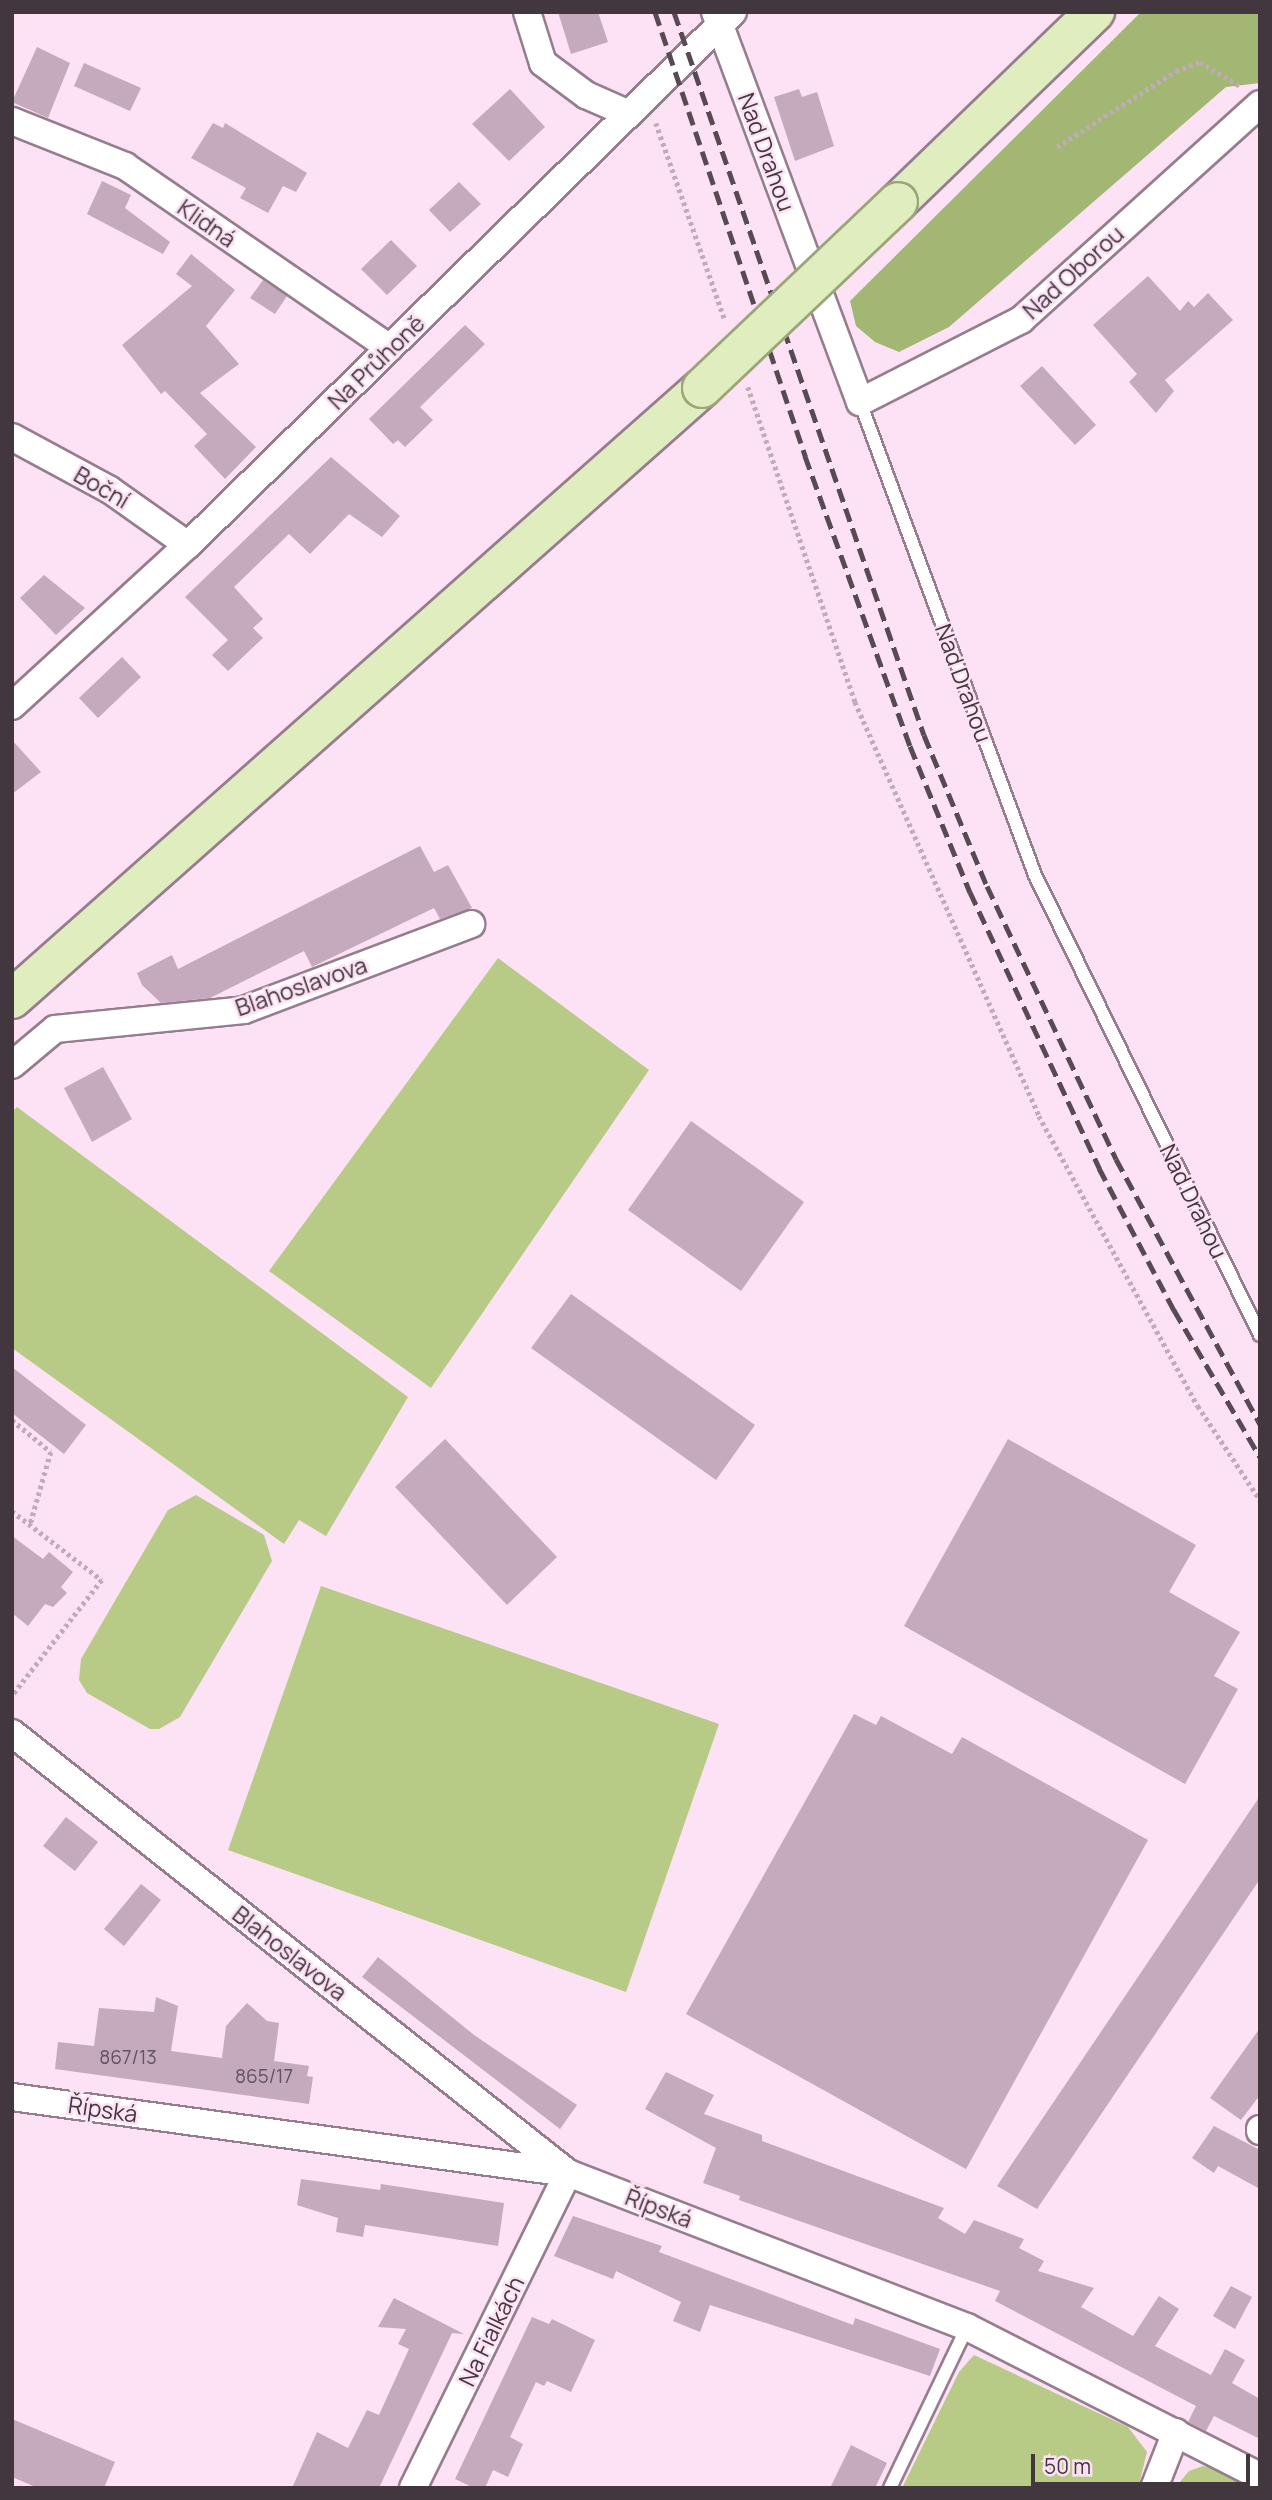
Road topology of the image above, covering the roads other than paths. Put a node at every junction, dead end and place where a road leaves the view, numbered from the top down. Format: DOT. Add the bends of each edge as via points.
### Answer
graph roads {
  1 [pos="527,12"];
  2 [pos="1095,12"];
  3 [pos="723,17"];
  4 [pos="1255,99"];
  5 [pos="637,105"];
  6 [pos="12,121"];
  7 [pos="390,348"];
  8 [pos="860,402"];
  9 [pos="12,437"];
  10 [pos="188,545"];
  11 [pos="12,706"];
  12 [pos="471,923"];
  13 [pos="12,999"];
  14 [pos="12,1065"];
  15 [pos="1260,1335"];
  16 [pos="12,1733"];
  17 [pos="12,2097"];
  18 [pos="568,2173"];
  19 [pos="967,2327"];
  20 [pos="1177,2432"];
  21 [pos="1260,2476"];
  22 [pos="413,2488"];
  23 [pos="890,2488"];
  24 [pos="1154,2488"];
  1 -- 5 [label="street" via="543,63 586,95"];
  2 -- 13 [label="main road, bridge" via="702,388"];
  3 -- 5 [label="street, Na Průhoně"];
  3 -- 8 [label="street, Nad Drahou"];
  4 -- 8 [label="street, Nad Oborou" via="1021,320"];
  5 -- 7 [label="street, Na Průhoně"];
  6 -- 7 [label="street, Klidná" via="125,166"];
  7 -- 10 [label="street, Na Průhoně"];
  8 -- 15 [label="lane, Nad Drahou" via="1035,875"];
  9 -- 10 [label="street, Boční" via="110,490"];
  10 -- 11 [label="street, Na Průhoně"];
  12 -- 14 [label="street, Blahoslavova" via="244,1010 55,1029"];
  16 -- 18 [label="street, Blahoslavova"];
  17 -- 18 [label="street, Řípská"];
  18 -- 19 [label="street, Řípská"];
  18 -- 22 [label="street, Na Fialkách"];
  19 -- 20 [label="street, Řípská"];
  19 -- 23 [label="lane"];
  20 -- 21 [label="street, Řípská"];
  20 -- 24 [label="street"];
}
